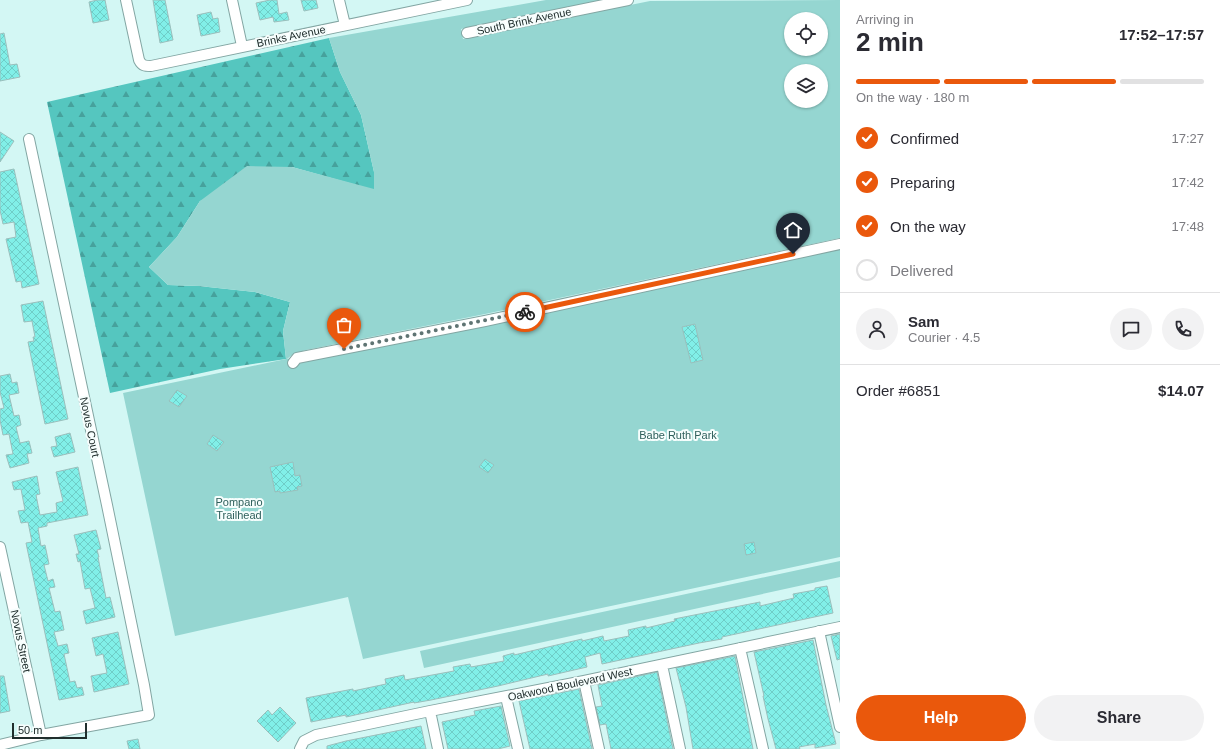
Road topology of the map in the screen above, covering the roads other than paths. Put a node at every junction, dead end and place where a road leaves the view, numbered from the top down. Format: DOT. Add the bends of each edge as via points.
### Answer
graph roads {
  1 [pos="126,0"];
  2 [pos="232,0"];
  3 [pos="339,0"];
  4 [pos="467,0"];
  5 [pos="628,0"];
  6 [pos="443,2"];
  7 [pos="345,25"];
  8 [pos="467,33"];
  9 [pos="242,46"];
  10 [pos="29,139"];
  11 [pos="840,244"];
  12 [pos="293,362"];
  13 [pos="0,547"];
  14 [pos="840,627"];
  15 [pos="819,631"];
  16 [pos="740,648"];
  17 [pos="662,665"];
  18 [pos="584,681"];
  19 [pos="506,697"];
  20 [pos="430,710"];
  21 [pos="840,727"];
  22 [pos="41,735"];
  23 [pos="0,745"];
  24 [pos="301,747"];
  25 [pos="438,749"];
  26 [pos="518,749"];
  27 [pos="599,749"];
  28 [pos="680,749"];
  29 [pos="763,749"];
  1 -- 9 [label="street, Brinks Avenue" via="142,65 151,66"];
  2 -- 9 [label="street"];
  3 -- 7 [label="street"];
  4 -- 6 [label="street"];
  5 -- 8 [label="street, South Brink Avenue"];
  6 -- 7 [label="street, Brinks Avenue"];
  7 -- 9 [label="street, Brinks Avenue"];
  10 -- 22 [label="street, Novus Court" via="149,715"];
  11 -- 12 [label="street" via="485,321 297,358"];
  13 -- 22 [label="street, Novus Street"];
  14 -- 15 [label="street, Oakwood Boulevard West"];
  15 -- 16 [label="street, Oakwood Boulevard West"];
  15 -- 21 [label="street"];
  16 -- 17 [label="street, Oakwood Boulevard West"];
  16 -- 29 [label="street"];
  17 -- 18 [label="street, Oakwood Boulevard West"];
  17 -- 28 [label="street"];
  18 -- 19 [label="street, Oakwood Boulevard West"];
  18 -- 27 [label="street"];
  19 -- 20 [label="street, Oakwood Boulevard West"];
  19 -- 26 [label="street"];
  20 -- 24 [label="street, Oakwood Boulevard West" via="316,735 307,738"];
  20 -- 25 [label="street"];
  22 -- 23 [label="street"];
}
